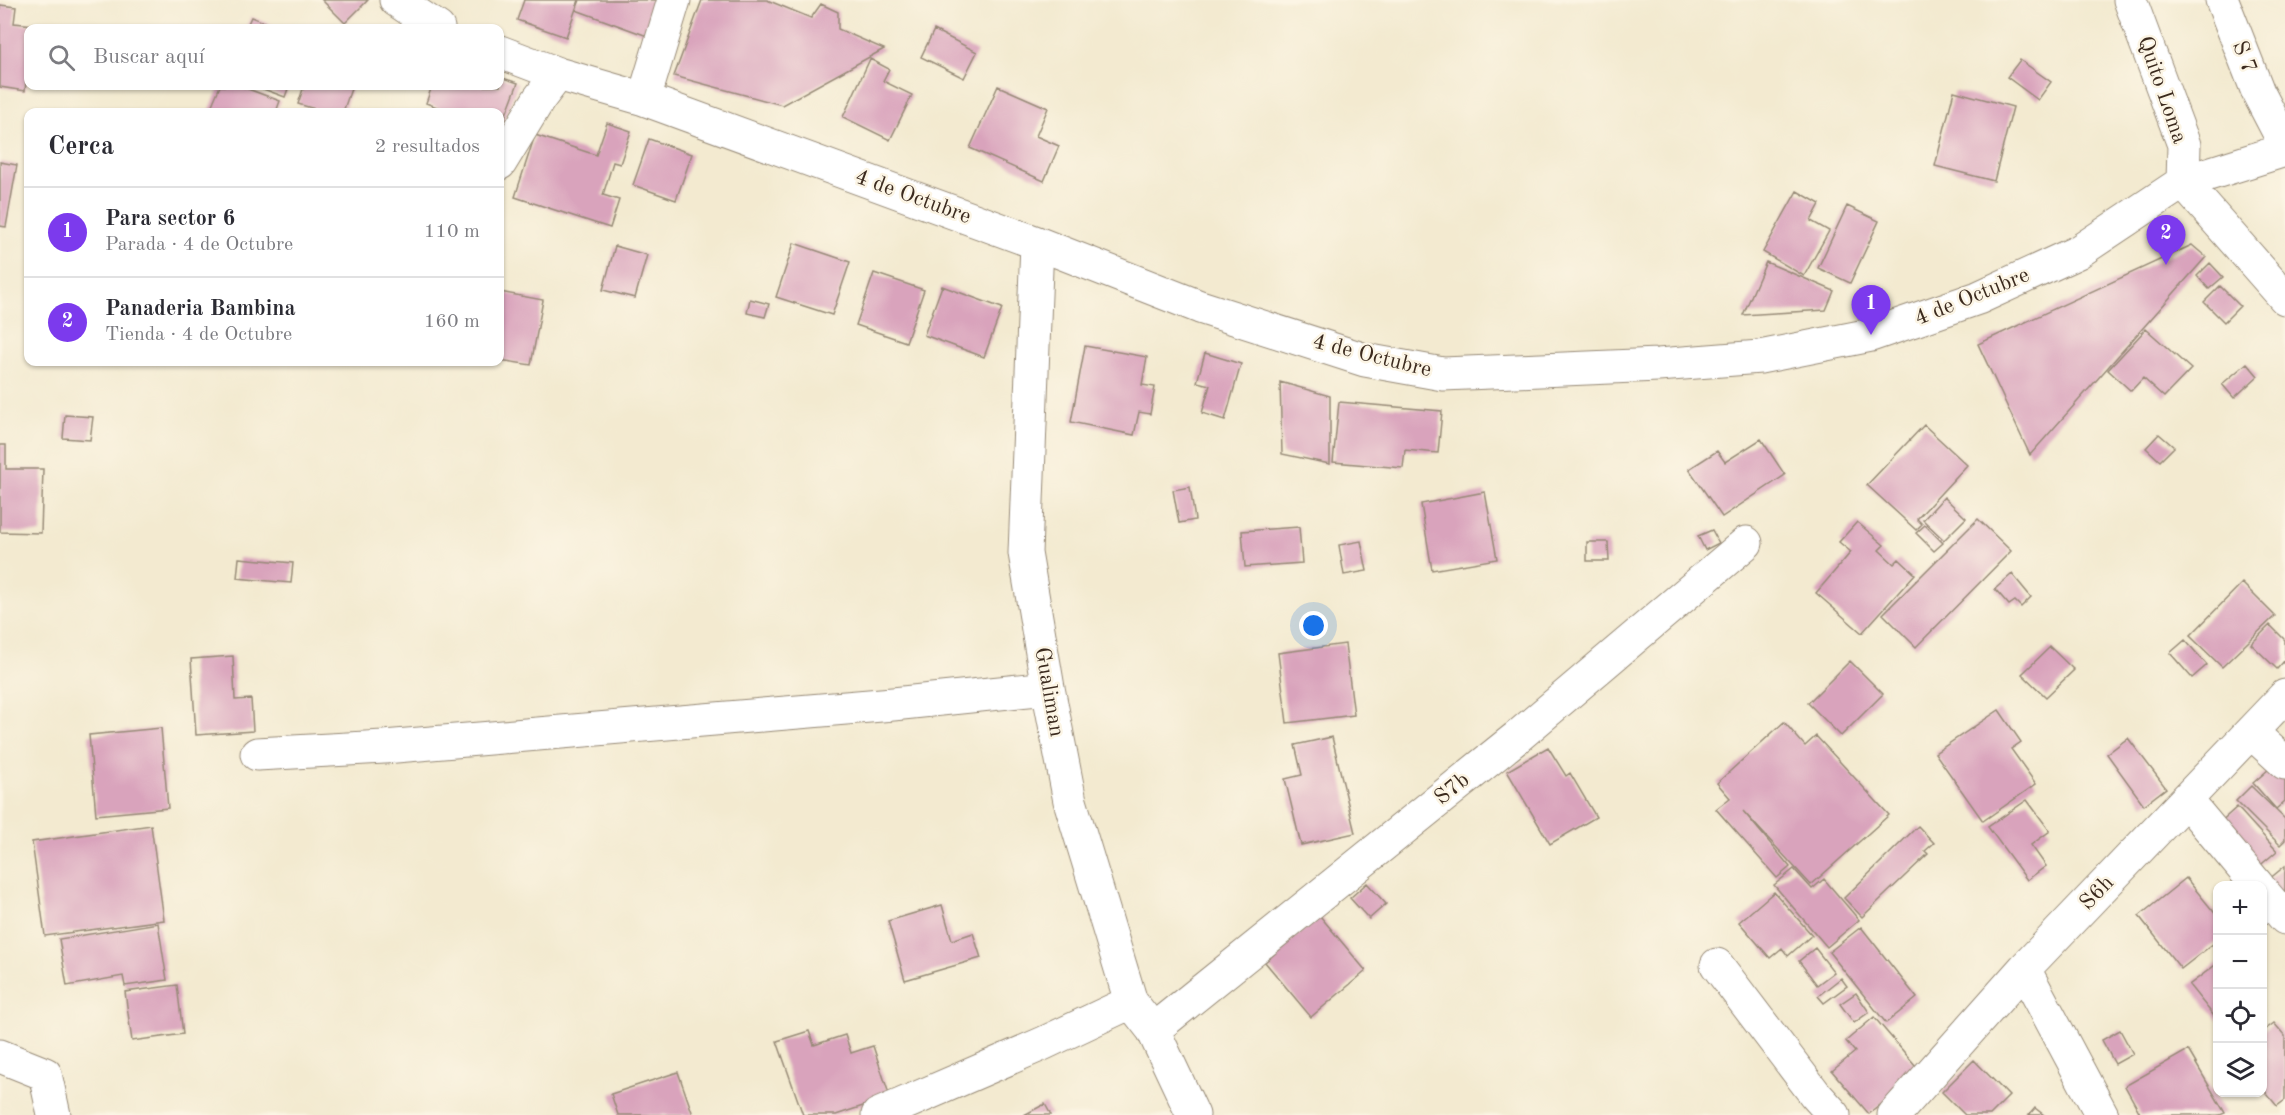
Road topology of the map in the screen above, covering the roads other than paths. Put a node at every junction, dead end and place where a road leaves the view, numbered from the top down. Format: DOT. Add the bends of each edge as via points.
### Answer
graph roads {
  1 [pos="396,0"];
  2 [pos="674,0"];
  3 [pos="2130,0"];
  4 [pos="2222,0"];
  5 [pos="432,24"];
  6 [pos="504,54"];
  7 [pos="558,74"];
  8 [pos="644,99"];
  9 [pos="2285,144"];
  10 [pos="2285,150"];
  11 [pos="504,156"];
  12 [pos="2183,182"];
  13 [pos="1037,243"];
  14 [pos="2285,298"];
  15 [pos="1746,543"];
  16 [pos="1048,688"];
  17 [pos="2285,696"];
  18 [pos="2251,732"];
  19 [pos="257,754"];
  20 [pos="2285,763"];
  21 [pos="2186,800"];
  22 [pos="2255,881"];
  23 [pos="2267,897"];
  24 [pos="2285,918"];
  25 [pos="1717,965"];
  26 [pos="2024,969"];
  27 [pos="1131,1002"];
  28 [pos="1153,1030"];
  29 [pos="0,1056"];
  30 [pos="54,1115"];
  31 [pos="878,1115"];
  32 [pos="1193,1115"];
  33 [pos="1834,1115"];
  34 [pos="1894,1115"];
  35 [pos="2102,1115"];
  1 -- 5 [label="street"];
  2 -- 8 [label="street"];
  3 -- 12 [label="street, Quito Loma" via="2184,145"];
  4 -- 9 [label="street, S 7" via="2258,92"];
  6 -- 7 [label="street, 4 de Octubre"];
  7 -- 8 [label="street, 4 de Octubre"];
  7 -- 11 [label="street"];
  8 -- 13 [label="street, 4 de Octubre"];
  10 -- 12 [label="street, 4 de Octubre"];
  12 -- 13 [label="street, 4 de Octubre" via="2078,252 1978,298 1871,335 1760,357 1610,367 1443,374 1365,360 1200,307"];
  12 -- 14 [label="street"];
  13 -- 16 [label="street, Gualiman" via="1025,553"];
  15 -- 28 [label="street, S7b" via="1506,745"];
  16 -- 19 [label="street" via="384,747"];
  16 -- 27 [label="street, Gualiman" via="1070,801"];
  17 -- 18 [label="street, S6h"];
  18 -- 20 [label="street"];
  18 -- 21 [label="street, S6h"];
  21 -- 22 [label="street"];
  21 -- 26 [label="street, S6h"];
  23 -- 24 [label="street"];
  25 -- 33 [label="street"];
  26 -- 34 [label="street, S6h"];
  26 -- 35 [label="street"];
  27 -- 28 [label="street, Gualiman"];
  27 -- 31 [label="street"];
  28 -- 32 [label="street, Gualiman"];
  29 -- 30 [label="street" via="45,1074"];
}
